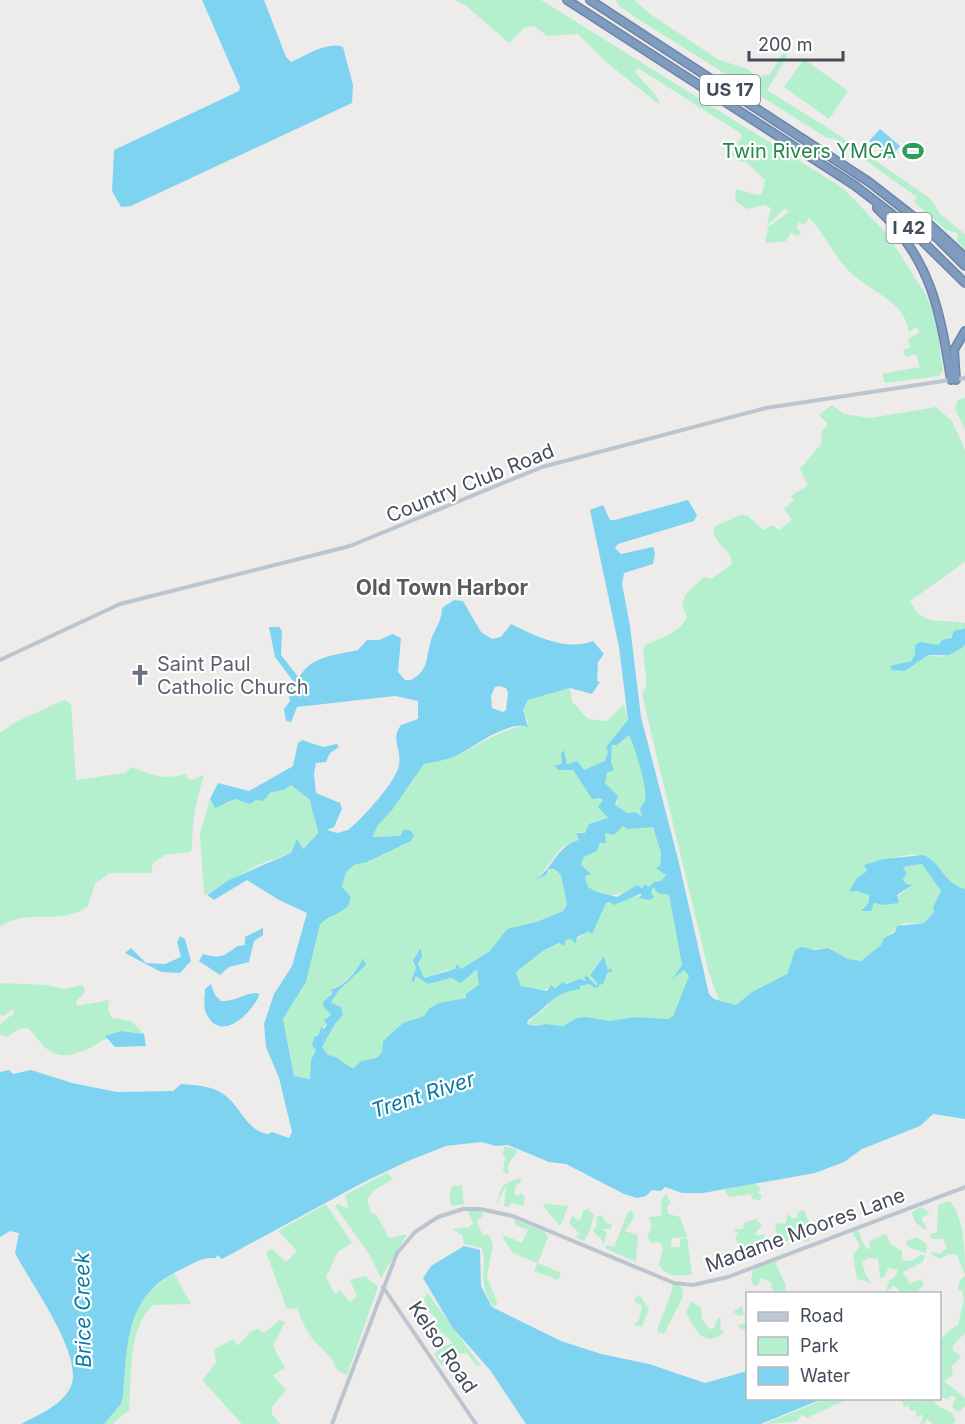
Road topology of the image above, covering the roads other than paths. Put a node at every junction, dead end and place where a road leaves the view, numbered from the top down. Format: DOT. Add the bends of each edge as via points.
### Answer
graph roads {
  1 [pos="567,0"];
  2 [pos="590,0"];
  3 [pos="846,180"];
  4 [pos="878,188"];
  5 [pos="965,257"];
  6 [pos="965,266"];
  7 [pos="965,283"];
  8 [pos="965,331"];
  9 [pos="965,378"];
  10 [pos="953,380"];
  11 [pos="0,660"];
  12 [pos="965,1187"];
  13 [pos="383,1287"];
  14 [pos="332,1424"];
  15 [pos="476,1424"];
  1 -- 3 [label="highway, I 42"];
  2 -- 4 [label="highway, US 17"];
  3 -- 7 [label="highway, I 42" via="905,224"];
  3 -- 10 [label="highway" via="893,224 922,266 939,312"];
  4 -- 5 [label="highway" via="905,204"];
  4 -- 6 [label="highway, US 17"];
  8 -- 10 [label="highway" via="954,350"];
  9 -- 10 [label="main road, Country Club Road"];
  10 -- 11 [label="street, Country Club Road" via="766,408 542,467 350,546 120,604"];
  12 -- 13 [label="street, Madame Moores Lane" via="728,1277 693,1285 657,1277 505,1213 463,1209 438,1217 415,1232 397,1253"];
  13 -- 14 [label="street, Madame Moores Lane"];
  13 -- 15 [label="street, Kelso Road"];
}
